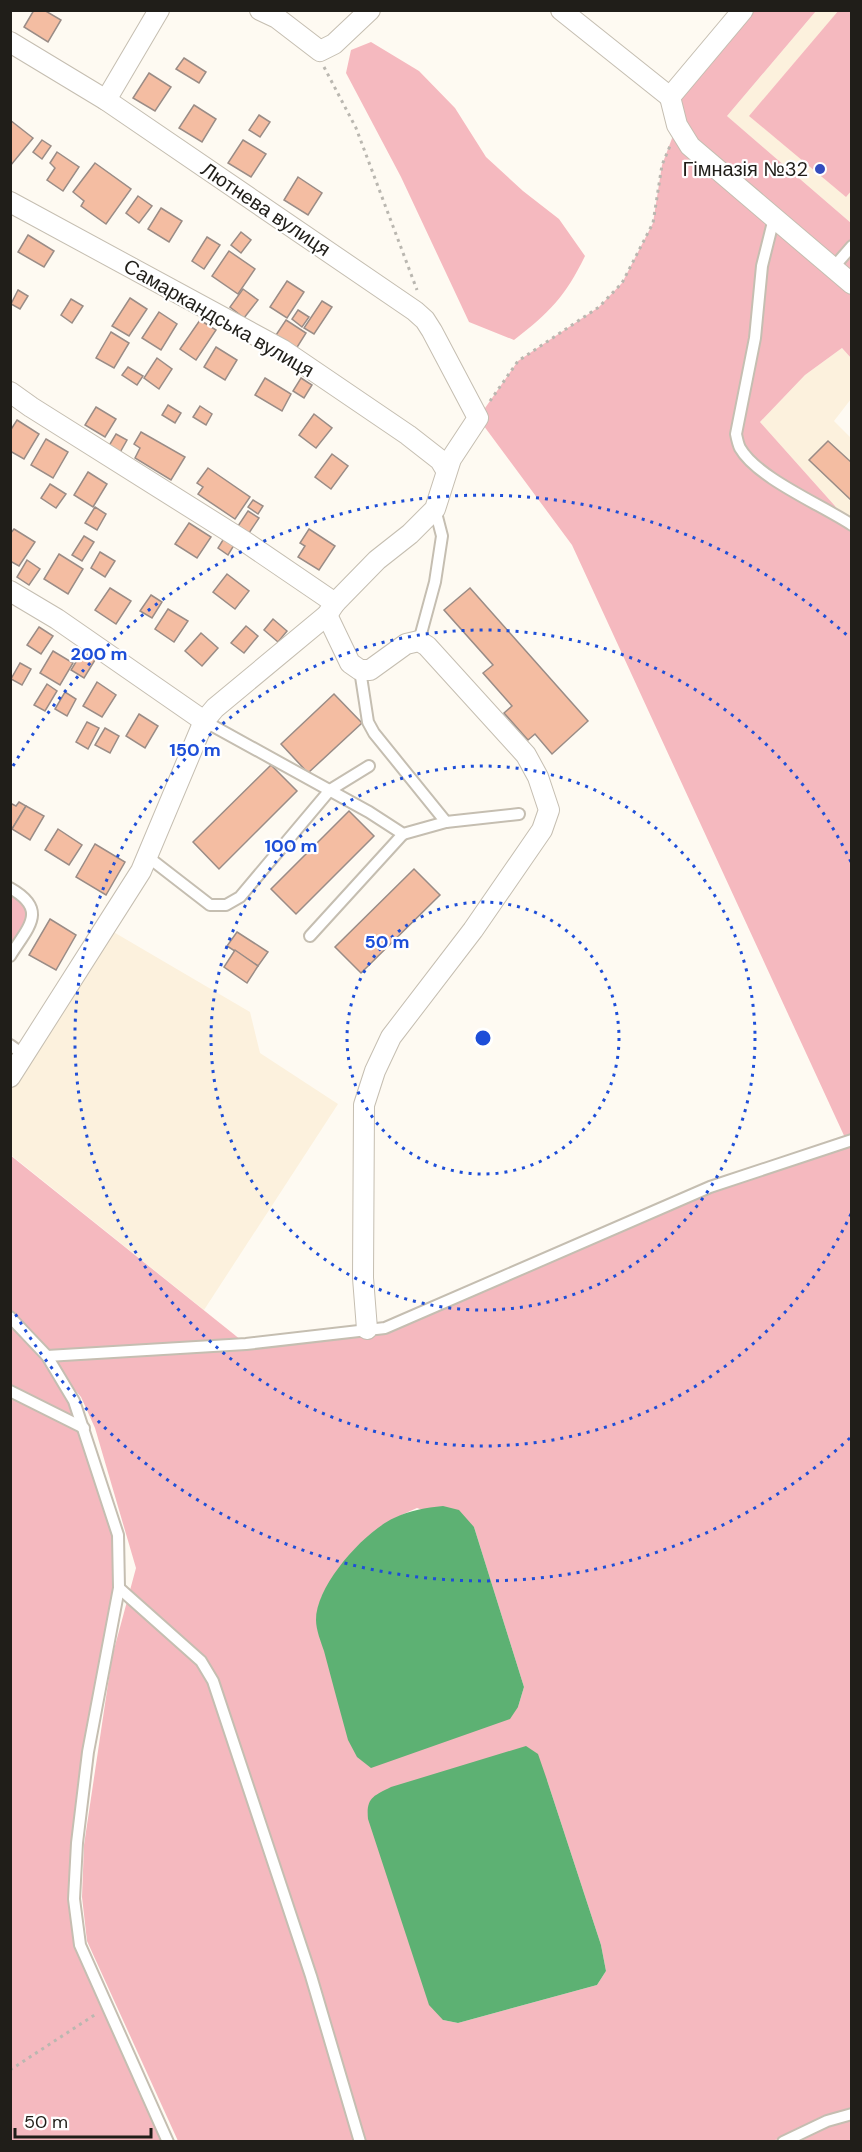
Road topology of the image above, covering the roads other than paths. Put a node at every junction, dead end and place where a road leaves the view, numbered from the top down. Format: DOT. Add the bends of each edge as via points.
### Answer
graph roads {
  1 [pos="159,10"];
  2 [pos="260,10"];
  3 [pos="370,10"];
  4 [pos="561,10"];
  5 [pos="743,10"];
  6 [pos="10,42"];
  7 [pos="670,97"];
  8 [pos="106,100"];
  9 [pos="10,202"];
  10 [pos="774,218"];
  11 [pos="852,246"];
  12 [pos="833,268"];
  13 [pos="852,284"];
  14 [pos="10,392"];
  15 [pos="446,470"];
  16 [pos="435,509"];
  17 [pos="852,525"];
  18 [pos="10,591"];
  19 [pos="331,609"];
  20 [pos="418,641"];
  21 [pos="360,670"];
  22 [pos="204,721"];
  23 [pos="369,766"];
  24 [pos="330,790"];
  25 [pos="519,814"];
  26 [pos="446,822"];
  27 [pos="403,834"];
  28 [pos="148,857"];
  29 [pos="10,888"];
  30 [pos="310,936"];
  31 [pos="10,956"];
  32 [pos="17,1050"];
  33 [pos="10,1077"];
  34 [pos="852,1140"];
  35 [pos="10,1317"];
  36 [pos="367,1329"];
  37 [pos="46,1356"];
  38 [pos="10,1391"];
  39 [pos="84,1428"];
  40 [pos="118,1588"];
  41 [pos="852,2114"];
  42 [pos="168,2142"];
  43 [pos="360,2142"];
  44 [pos="783,2142"];
  1 -- 8 [label="street"];
  2 -- 3 [label="street" via="320,51 334,44"];
  4 -- 7 [label="street"];
  5 -- 7 [label="street"];
  6 -- 8 [label="street, Лютнева вулиця"];
  7 -- 10 [label="street" via="676,124 690,146"];
  8 -- 15 [label="street, Лютнева вулиця" via="425,320 478,418"];
  9 -- 15 [label="street, Самаркандська вулиця" via="283,350 408,435 440,460"];
  10 -- 12 [label="street"];
  10 -- 17 [label="lane" via="762,266 755,338 736,434 740,448 751,462"];
  11 -- 12 [label="lane"];
  12 -- 13 [label="street"];
  14 -- 19 [label="street" via="244,541"];
  15 -- 16 [label="street"];
  16 -- 19 [label="street" via="377,560"];
  16 -- 20 [label="lane" via="442,536 435,582"];
  18 -- 22 [label="street"];
  19 -- 21 [label="street" via="350,663"];
  19 -- 22 [label="street"];
  20 -- 21 [label="street" via="406,644 370,670"];
  20 -- 36 [label="street" via="427,646 526,755 549,810 542,830 473,930 391,1037 375,1071 364,1105 363,1278"];
  21 -- 26 [label="lane" via="368,722 374,734"];
  22 -- 24 [label="lane"];
  22 -- 28 [label="street"];
  23 -- 24 [label="lane"];
  24 -- 27 [label="lane"];
  24 -- 28 [label="lane" via="240,897 226,905 210,905"];
  25 -- 26 [label="lane"];
  26 -- 27 [label="lane"];
  27 -- 30 [label="lane"];
  28 -- 32 [label="street"];
  29 -- 31 [label="lane" via="24,895 33,914"];
  32 -- 33 [label="street"];
  34 -- 36 [label="lane" via="710,1187 385,1328"];
  35 -- 37 [label="lane"];
  36 -- 37 [label="lane" via="246,1344"];
  37 -- 39 [label="lane" via="74,1401"];
  38 -- 39 [label="lane"];
  39 -- 40 [label="lane" via="118,1535"];
  40 -- 42 [label="lane" via="88,1752 74,1899 80,1945"];
  40 -- 43 [label="lane" via="201,1661 213,1681 311,1976"];
  41 -- 44 [label="lane"];
}
